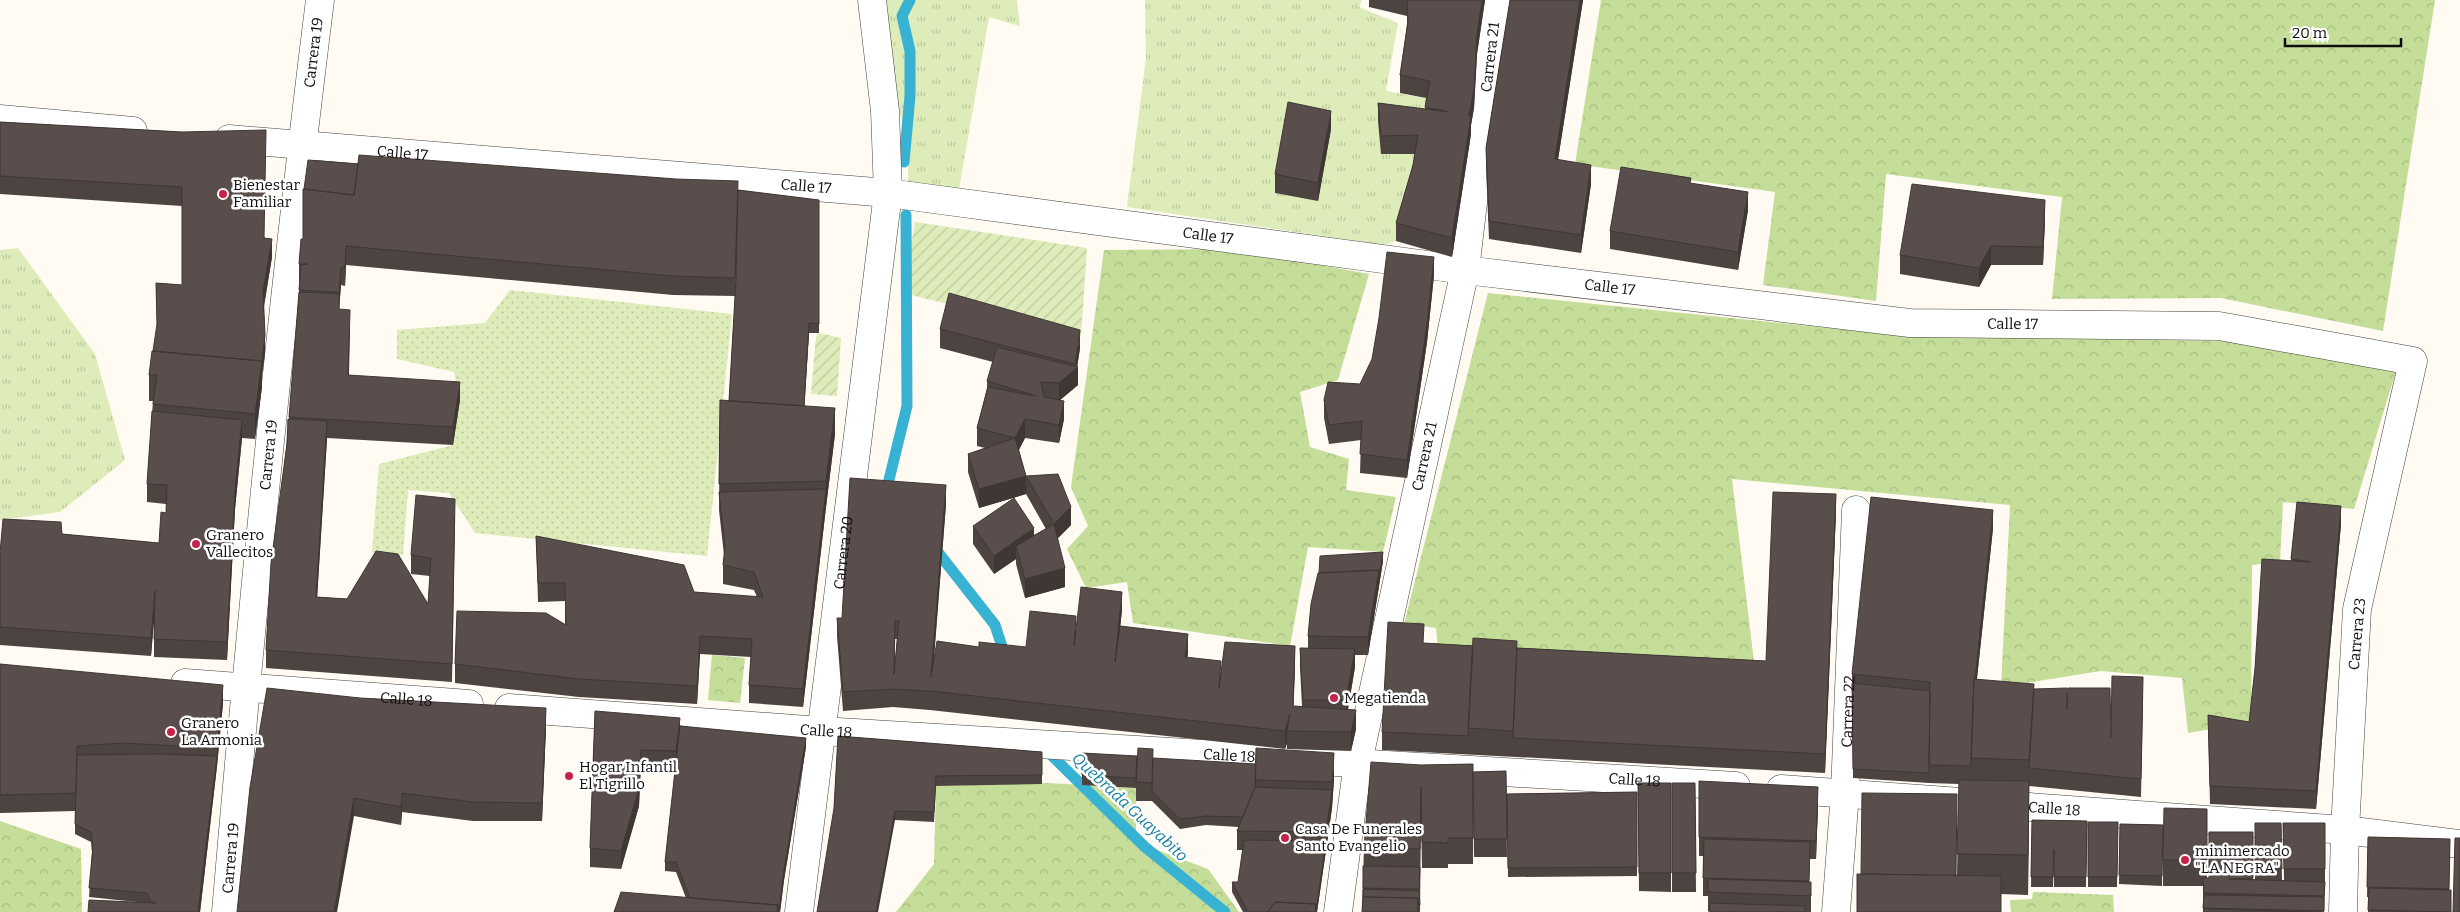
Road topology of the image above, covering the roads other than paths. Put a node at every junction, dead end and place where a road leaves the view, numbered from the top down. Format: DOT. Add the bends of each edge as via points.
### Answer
graph roads {
  1 [pos="320,0"];
  2 [pos="872,0"];
  3 [pos="1497,0"];
  4 [pos="0,119"];
  5 [pos="156,133"];
  6 [pos="204,137"];
  7 [pos="302,146"];
  8 [pos="888,192"];
  9 [pos="1465,270"];
  10 [pos="2413,361"];
  11 [pos="1856,510"];
  12 [pos="157,681"];
  13 [pos="245,688"];
  14 [pos="820,731"];
  15 [pos="1358,762"];
  16 [pos="1845,793"];
  17 [pos="2345,830"];
  18 [pos="2460,844"];
  19 [pos="226,912"];
  20 [pos="799,912"];
  21 [pos="1338,912"];
  22 [pos="1836,912"];
  23 [pos="2343,912"];
  1 -- 7 [label="street, Carrera 19"];
  2 -- 8 [label="street, Carrera 20" via="886,111"];
  3 -- 9 [label="street, Carrera 21"];
  4 -- 5 [label="street"];
  6 -- 7 [label="street, Calle 17"];
  7 -- 8 [label="street, Calle 17"];
  7 -- 13 [label="street, Carrera 19"];
  8 -- 9 [label="street, Calle 17"];
  8 -- 14 [label="street, Carrera 20"];
  9 -- 10 [label="street, Calle 17" via="1910,322 2219,326"];
  9 -- 15 [label="street, Carrera 21"];
  10 -- 17 [label="street, Carrera 23" via="2357,609"];
  11 -- 16 [label="street, Carrera 22"];
  12 -- 13 [label="street, Calle 18"];
  13 -- 14 [label="street, Calle 18"];
  13 -- 19 [label="street, Carrera 19"];
  14 -- 15 [label="street, Calle 18"];
  14 -- 20 [label="street, Carrera 20"];
  15 -- 16 [label="street, Calle 18"];
  15 -- 21 [label="street, Carrera 21"];
  16 -- 17 [label="street, Calle 18"];
  16 -- 22 [label="street, Carrera 22"];
  17 -- 18 [label="street, Calle 18"];
  17 -- 23 [label="street, Carrera 23"];
}
